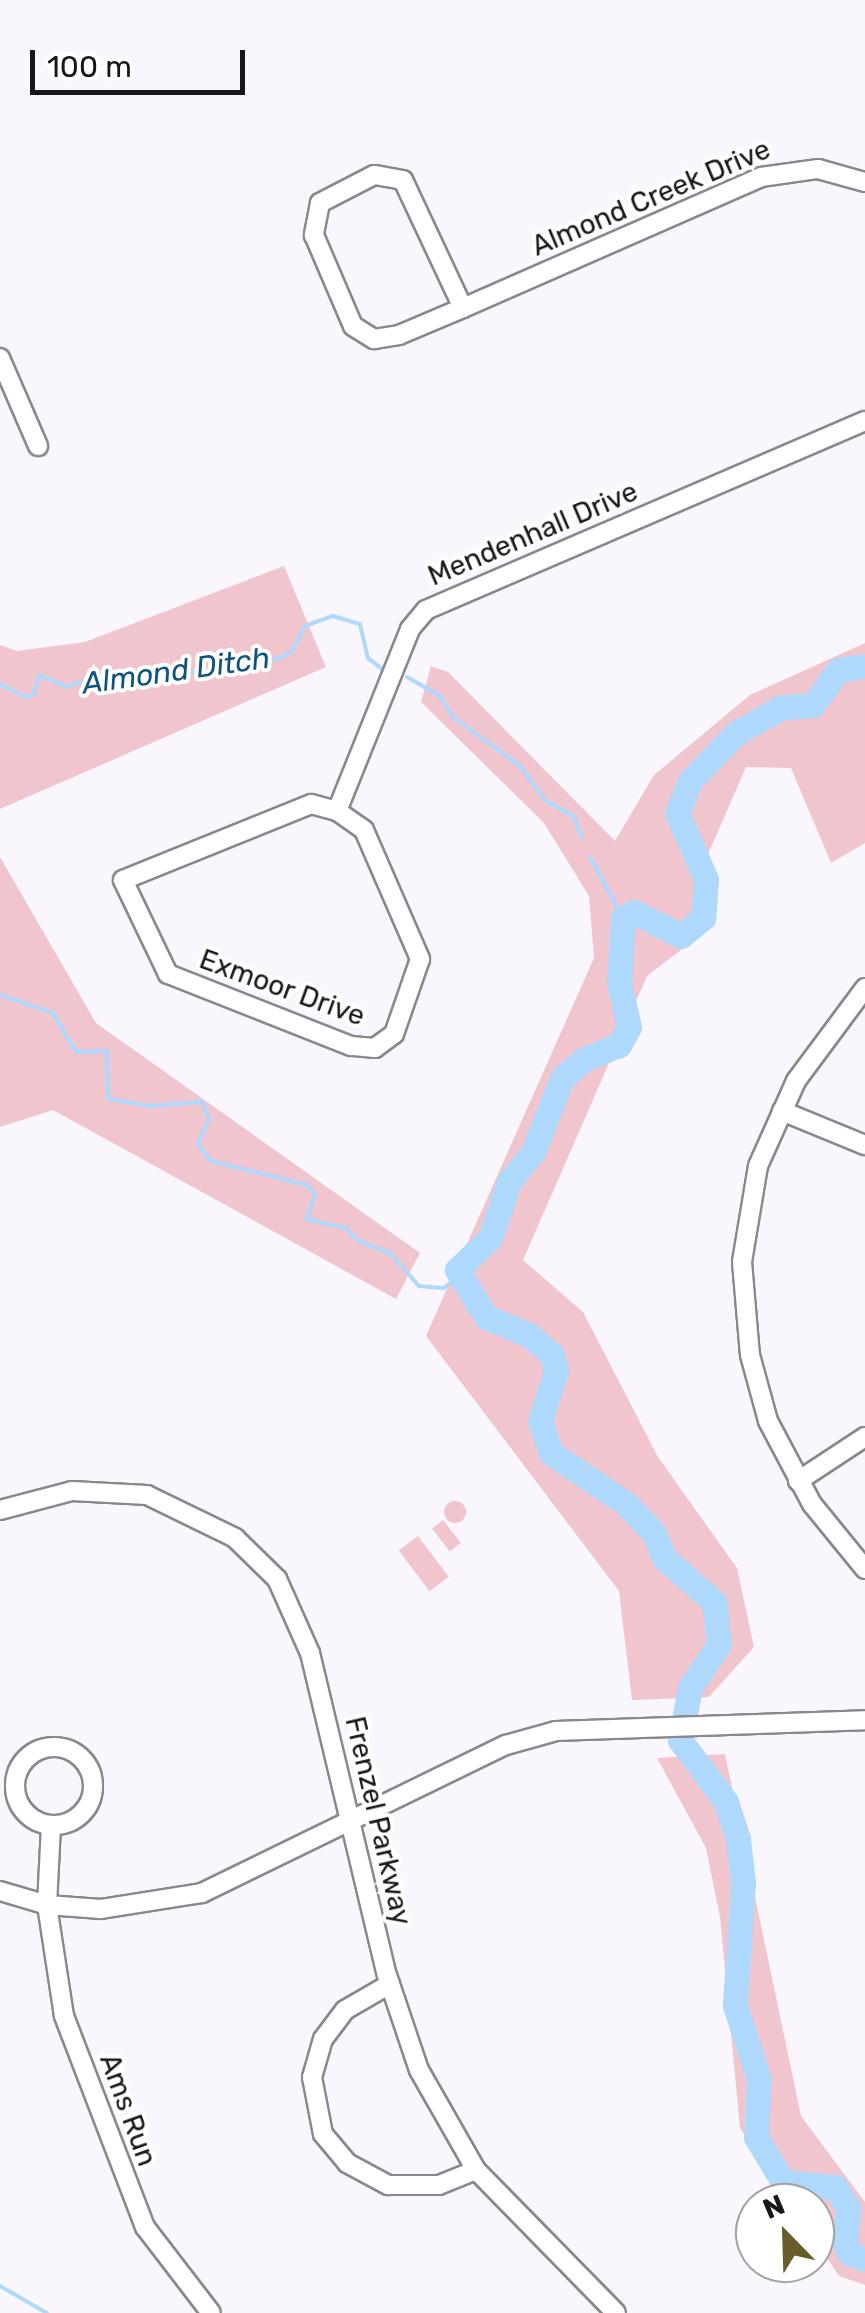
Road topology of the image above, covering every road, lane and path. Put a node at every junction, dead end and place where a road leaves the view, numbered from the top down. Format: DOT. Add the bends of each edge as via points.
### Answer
graph roads {
  1 [pos="865,182"];
  2 [pos="462,308"];
  3 [pos="0,358"];
  4 [pos="865,421"];
  5 [pos="38,446"];
  6 [pos="338,811"];
  7 [pos="865,988"];
  8 [pos="782,1111"];
  9 [pos="865,1145"];
  10 [pos="865,1437"];
  11 [pos="798,1481"];
  12 [pos="0,1510"];
  13 [pos="865,1569"];
  14 [pos="865,1720"];
  15 [pos="351,1824"];
  16 [pos="51,1826"];
  17 [pos="0,1891"];
  18 [pos="47,1905"];
  19 [pos="390,1984"];
  20 [pos="476,2170"];
  21 [pos="211,2313"];
  22 [pos="616,2313"];
  1 -- 2 [label="street, Almond Creek Drive" via="818,169 761,178"];
  2 -- 2 [label="street, Almond Creek Drive" via="387,338 364,334 354,326 314,235 320,203 374,176 403,180"];
  3 -- 5 [label="street"];
  4 -- 6 [label="street, Mendenhall Drive" via="426,610 410,629"];
  6 -- 6 [label="street, Exmoor Drive" via="368,838 420,962 394,1034 370,1049 168,974 123,880 293,808 312,804"];
  7 -- 8 [label="street" via="812,1054"];
  8 -- 9 [label="street"];
  8 -- 11 [label="street" via="758,1166 748,1212 742,1296 760,1396"];
  10 -- 11 [label="street"];
  11 -- 13 [label="street"];
  12 -- 15 [label="street, Frenzel Parkway" via="46,1495 120,1490 168,1502 248,1550 278,1580 302,1628"];
  14 -- 15 [label="street" via="556,1731 506,1745"];
  15 -- 18 [label="street" via="227,1885 163,1904"];
  15 -- 19 [label="street, Frenzel Parkway"];
  16 -- 16 [label="street" via="84,1812 94,1790 80,1756 57,1747 31,1754 16,1777 27,1814"];
  16 -- 18 [label="street, Ams Run"];
  17 -- 18 [label="street"];
  18 -- 21 [label="street, Ams Run" via="58,1993 132,2198 161,2254"];
  19 -- 20 [label="street, Frenzel Parkway" via="419,2070"];
  19 -- 20 [label="street" via="344,2010 323,2040 312,2077 322,2134 347,2164 388,2185 440,2185"];
  20 -- 22 [label="street, Frenzel Parkway"];
}
